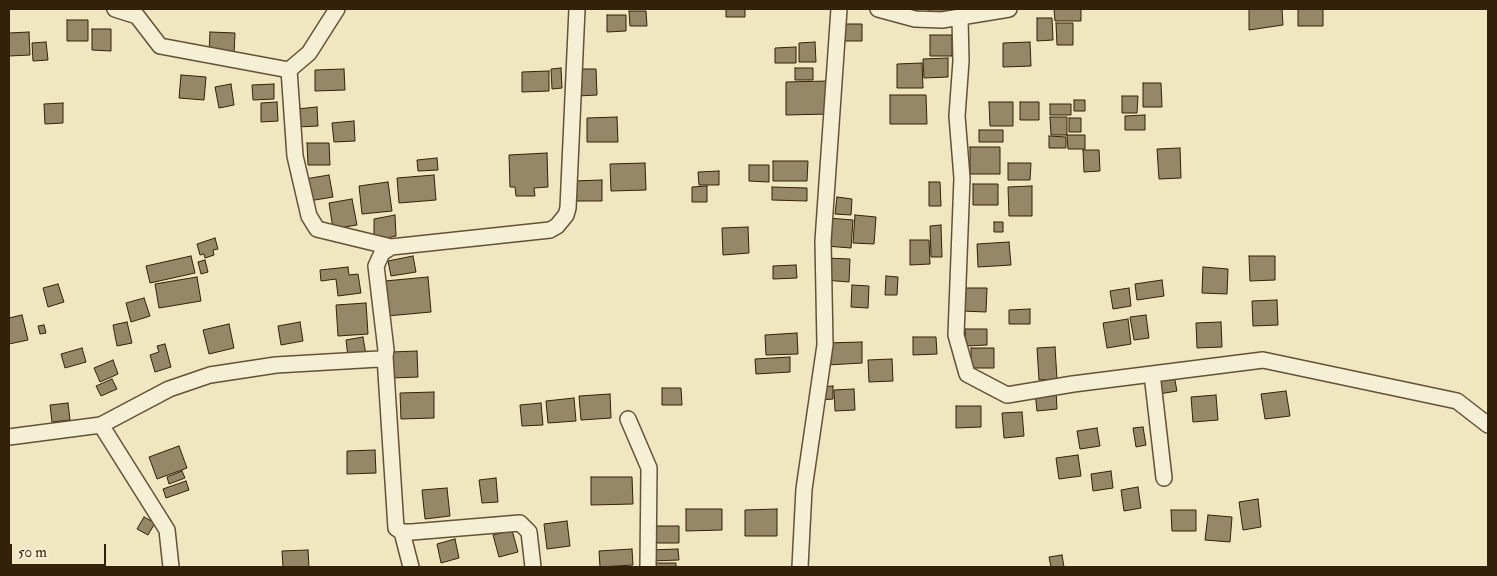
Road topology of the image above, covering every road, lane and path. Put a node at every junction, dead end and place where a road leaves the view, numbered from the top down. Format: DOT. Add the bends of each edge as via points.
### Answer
graph roads {
  1 [pos="114,9"];
  2 [pos="336,9"];
  3 [pos="577,9"];
  4 [pos="839,9"];
  5 [pos="878,9"];
  6 [pos="1009,9"];
  7 [pos="960,18"];
  8 [pos="289,70"];
  9 [pos="391,247"];
  10 [pos="385,357"];
  11 [pos="1152,374"];
  12 [pos="628,419"];
  13 [pos="1488,425"];
  14 [pos="101,426"];
  15 [pos="9,437"];
  16 [pos="1164,478"];
  17 [pos="402,532"];
  18 [pos="171,567"];
  19 [pos="411,567"];
  20 [pos="533,567"];
  21 [pos="648,567"];
  22 [pos="800,567"];
  1 -- 8 [label="street" via="137,16 160,46"];
  2 -- 8 [label="street" via="309,53"];
  3 -- 9 [label="street" via="568,208 562,221 550,230"];
  4 -- 22 [label="street" via="823,241 825,344 804,490"];
  5 -- 7 [label="street" via="915,19"];
  6 -- 7 [label="street"];
  7 -- 11 [label="street" via="958,130 962,178 956,335 967,374 1008,395"];
  8 -- 9 [label="street" via="295,156 309,216 317,229"];
  9 -- 10 [label="street" via="382,253 376,266"];
  10 -- 14 [label="street" via="379,360 276,365 210,375 169,389"];
  10 -- 17 [label="street" via="394,518 396,528"];
  11 -- 13 [label="street" via="1263,360 1456,401"];
  11 -- 16 [label="street"];
  12 -- 21 [label="street" via="649,468"];
  14 -- 15 [label="street"];
  14 -- 18 [label="street" via="167,530"];
  17 -- 19 [label="street"];
  17 -- 20 [label="street" via="520,523 529,532"];
}
